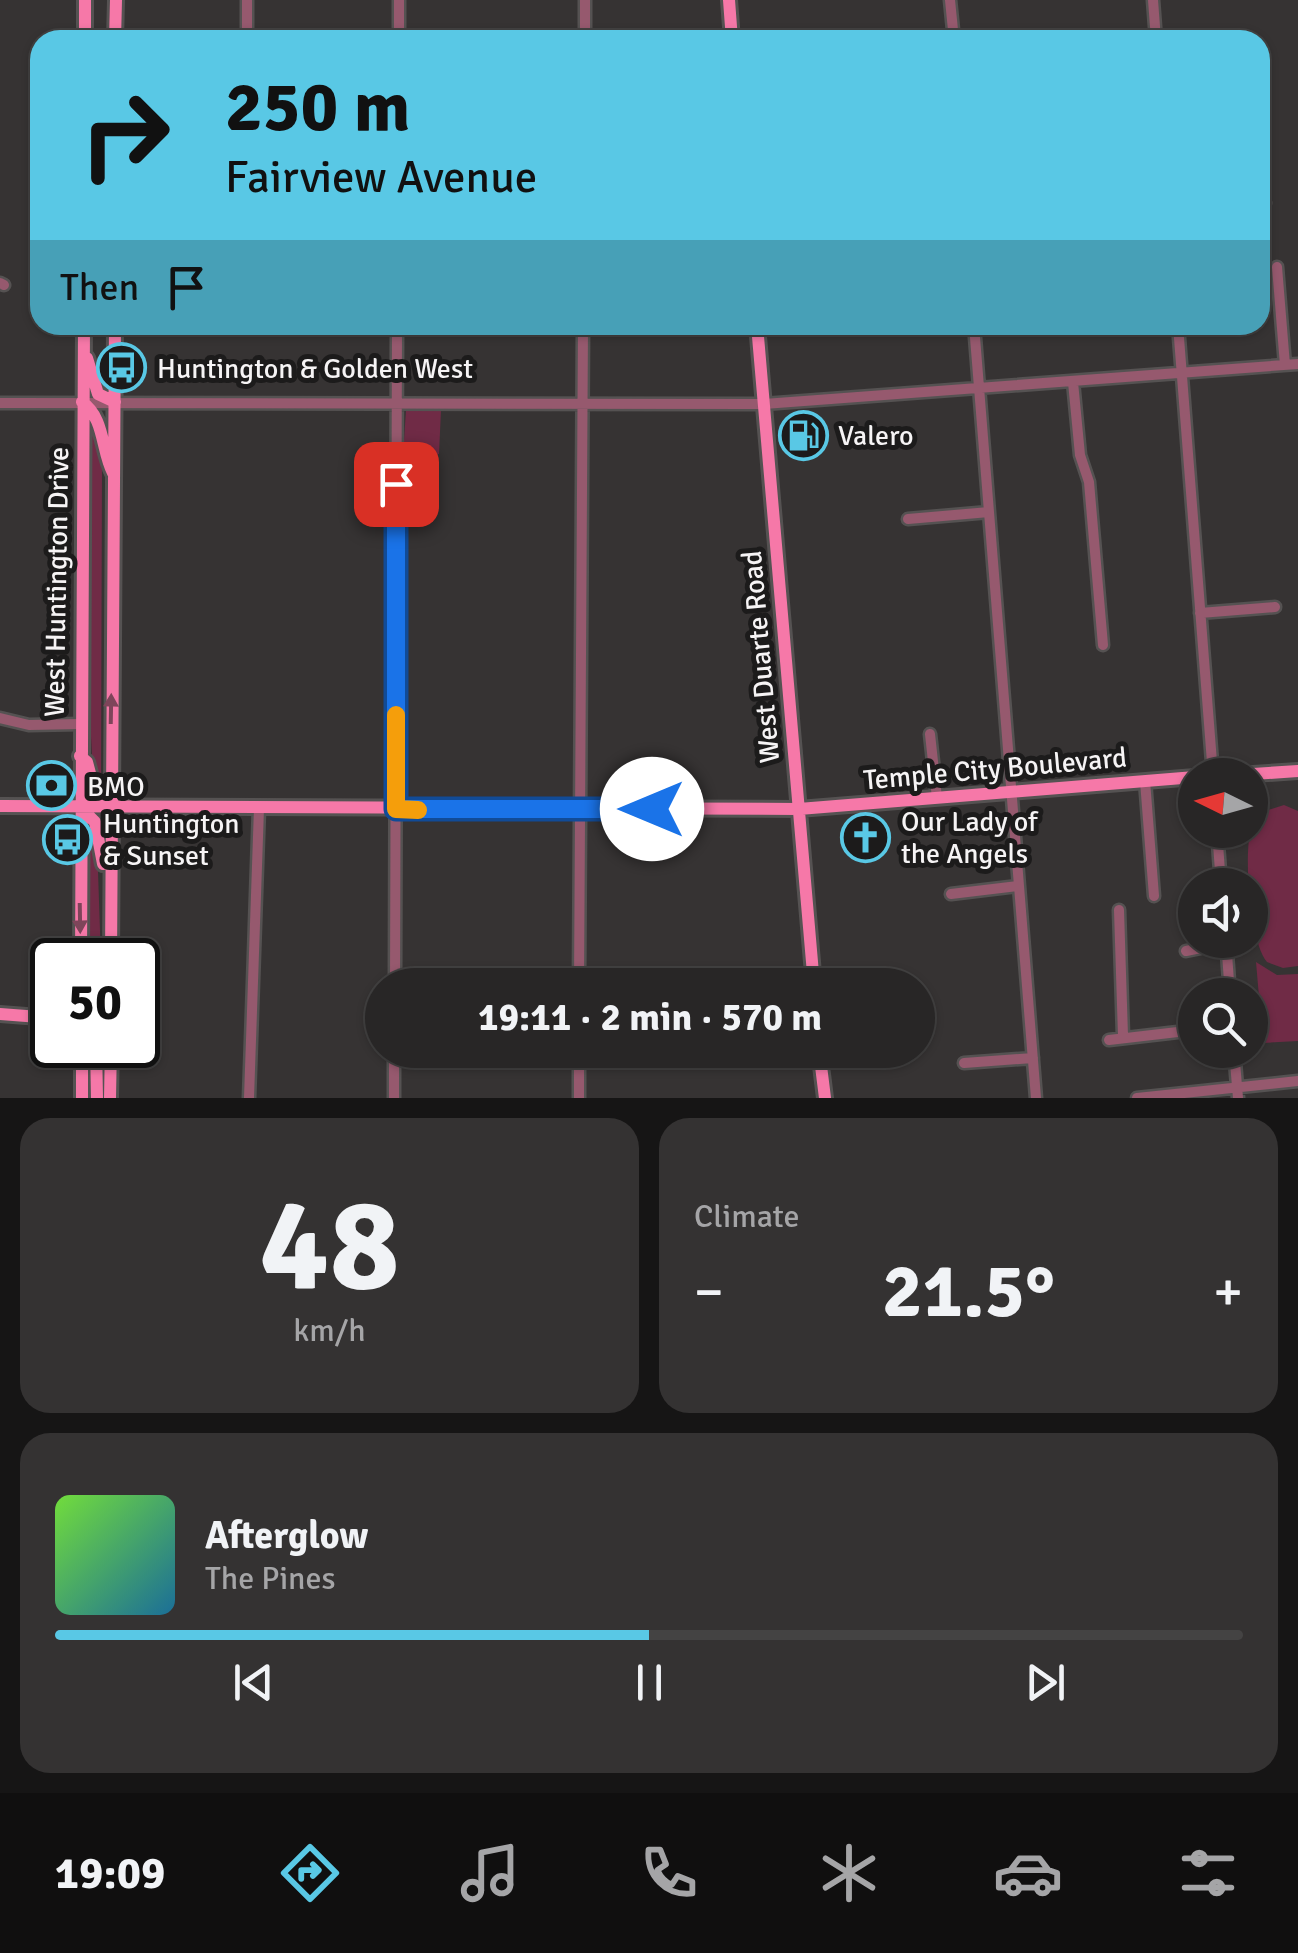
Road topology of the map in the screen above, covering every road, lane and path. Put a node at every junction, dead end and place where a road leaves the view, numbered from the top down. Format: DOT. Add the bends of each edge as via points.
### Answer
graph roads {
  1 [pos="86,0"];
  2 [pos="116,0"];
  3 [pos="247,0"];
  4 [pos="399,0"];
  5 [pos="585,0"];
  6 [pos="729,0"];
  7 [pos="950,0"];
  8 [pos="1153,0"];
  9 [pos="85,30"];
  10 [pos="115,30"];
  11 [pos="247,30"];
  12 [pos="399,30"];
  13 [pos="585,30"];
  14 [pos="731,30"];
  15 [pos="953,30"];
  16 [pos="1155,30"];
  17 [pos="1277,268"];
  18 [pos="84,335"];
  19 [pos="115,335"];
  20 [pos="397,335"];
  21 [pos="583,335"];
  22 [pos="758,335"];
  23 [pos="975,335"];
  24 [pos="1179,335"];
  25 [pos="84,347"];
  26 [pos="1298,364"];
  27 [pos="1285,365"];
  28 [pos="1182,373"];
  29 [pos="1074,382"];
  30 [pos="980,388"];
  31 [pos="0,402"];
  32 [pos="82,402"];
  33 [pos="115,402"];
  34 [pos="398,404"];
  35 [pos="764,404"];
  36 [pos="582,405"];
  37 [pos="114,476"];
  38 [pos="989,512"];
  39 [pos="908,519"];
  40 [pos="1275,607"];
  41 [pos="1200,613"];
  42 [pos="1102,645"];
  43 [pos="0,718"];
  44 [pos="80,724"];
  45 [pos="930,734"];
  46 [pos="79,755"];
  47 [pos="1212,758"];
  48 [pos="1298,771"];
  49 [pos="1268,773"];
  50 [pos="1178,778"];
  51 [pos="1145,781"];
  52 [pos="1010,793"];
  53 [pos="937,798"];
  54 [pos="0,806"];
  55 [pos="78,806"];
  56 [pos="110,807"];
  57 [pos="260,808"];
  58 [pos="580,808"];
  59 [pos="396,809"];
  60 [pos="799,809"];
  61 [pos="1018,886"];
  62 [pos="111,890"];
  63 [pos="951,894"];
  64 [pos="1154,896"];
  65 [pos="1119,910"];
  66 [pos="81,938"];
  67 [pos="111,938"];
  68 [pos="395,968"];
  69 [pos="579,968"];
  70 [pos="813,968"];
  71 [pos="0,1014"];
  72 [pos="30,1016"];
  73 [pos="1178,1031"];
  74 [pos="1124,1036"];
  75 [pos="1108,1040"];
  76 [pos="1033,1058"];
  77 [pos="964,1063"];
  78 [pos="82,1068"];
  79 [pos="96,1068"];
  80 [pos="111,1068"];
  81 [pos="394,1068"];
  82 [pos="578,1068"];
  83 [pos="822,1068"];
  84 [pos="1236,1068"];
  85 [pos="1298,1081"];
  86 [pos="1238,1093"];
  87 [pos="82,1098"];
  88 [pos="97,1098"];
  89 [pos="110,1098"];
  90 [pos="249,1098"];
  91 [pos="394,1098"];
  92 [pos="579,1098"];
  93 [pos="825,1098"];
  94 [pos="1036,1098"];
  95 [pos="1136,1098"];
  1 -- 9 [label="main road"];
  2 -- 10 [label="main road"];
  3 -- 11 [label="street"];
  4 -- 12 [label="street"];
  5 -- 13 [label="street"];
  6 -- 14 [label="main road"];
  7 -- 15 [label="street"];
  8 -- 16 [label="street"];
  17 -- 27 [label="street"];
  18 -- 25 [label="main road, West Huntington Drive"];
  19 -- 33 [label="main road, West Huntington Drive"];
  20 -- 34 [label="street"];
  21 -- 36 [label="street"];
  22 -- 35 [label="main road, West Duarte Road"];
  23 -- 30 [label="street"];
  24 -- 28 [label="street"];
  25 -- 32 [label="main road, West Huntington Drive"];
  25 -- 33 [label="main road" via="98,394"];
  26 -- 27 [label="street"];
  27 -- 28 [label="street"];
  28 -- 29 [label="street"];
  28 -- 41 [label="street"];
  29 -- 30 [label="street"];
  29 -- 42 [label="street"];
  30 -- 35 [label="street"];
  30 -- 38 [label="street"];
  31 -- 32 [label="street"];
  32 -- 33 [label="street"];
  32 -- 37 [label="main road" via="97,418"];
  32 -- 44 [label="main road, West Huntington Drive"];
  33 -- 34 [label="street"];
  33 -- 37 [label="main road, West Huntington Drive"];
  34 -- 36 [label="street"];
  34 -- 59 [label="street"];
  35 -- 36 [label="street"];
  35 -- 60 [label="main road, West Duarte Road"];
  36 -- 58 [label="street"];
  56 -- 37 [label="main road, West Huntington Drive, one-way"];
  38 -- 39 [label="street"];
  38 -- 52 [label="street"];
  40 -- 41 [label="street"];
  41 -- 47 [label="street"];
  43 -- 44 [label="street"];
  44 -- 46 [label="main road, West Huntington Drive"];
  45 -- 53 [label="street"];
  46 -- 55 [label="main road, West Huntington Drive"];
  46 -- 56 [label="main road" via="96,796"];
  48 -- 49 [label="main road"];
  50 -- 51 [label="main road, Temple City Boulevard"];
  51 -- 52 [label="main road, Temple City Boulevard"];
  51 -- 64 [label="street"];
  52 -- 53 [label="main road, Temple City Boulevard"];
  52 -- 61 [label="street"];
  53 -- 60 [label="main road, Temple City Boulevard"];
  54 -- 55 [label="main road, Temple City Boulevard"];
  55 -- 56 [label="main road, Temple City Boulevard"];
  55 -- 62 [label="main road" via="96,822"];
  55 -- 66 [label="main road, West Huntington Drive, one-way"];
  56 -- 57 [label="main road, Temple City Boulevard"];
  56 -- 62 [label="main road, West Huntington Drive"];
  57 -- 59 [label="main road, Temple City Boulevard"];
  57 -- 90 [label="street"];
  58 -- 59 [label="main road, Temple City Boulevard"];
  58 -- 60 [label="main road, Temple City Boulevard"];
  58 -- 69 [label="street"];
  59 -- 68 [label="street"];
  60 -- 70 [label="main road, West Duarte Road"];
  61 -- 63 [label="street"];
  61 -- 76 [label="street"];
  62 -- 67 [label="main road, West Huntington Drive"];
  65 -- 74 [label="street"];
  71 -- 72 [label="main road"];
  73 -- 74 [label="street"];
  74 -- 75 [label="street"];
  76 -- 77 [label="street"];
  76 -- 94 [label="street"];
  78 -- 87 [label="main road"];
  79 -- 88 [label="main road"];
  80 -- 89 [label="main road"];
  81 -- 91 [label="street"];
  82 -- 92 [label="street"];
  83 -- 93 [label="main road"];
  84 -- 86 [label="street"];
  85 -- 86 [label="street"];
  86 -- 95 [label="street"];
}
